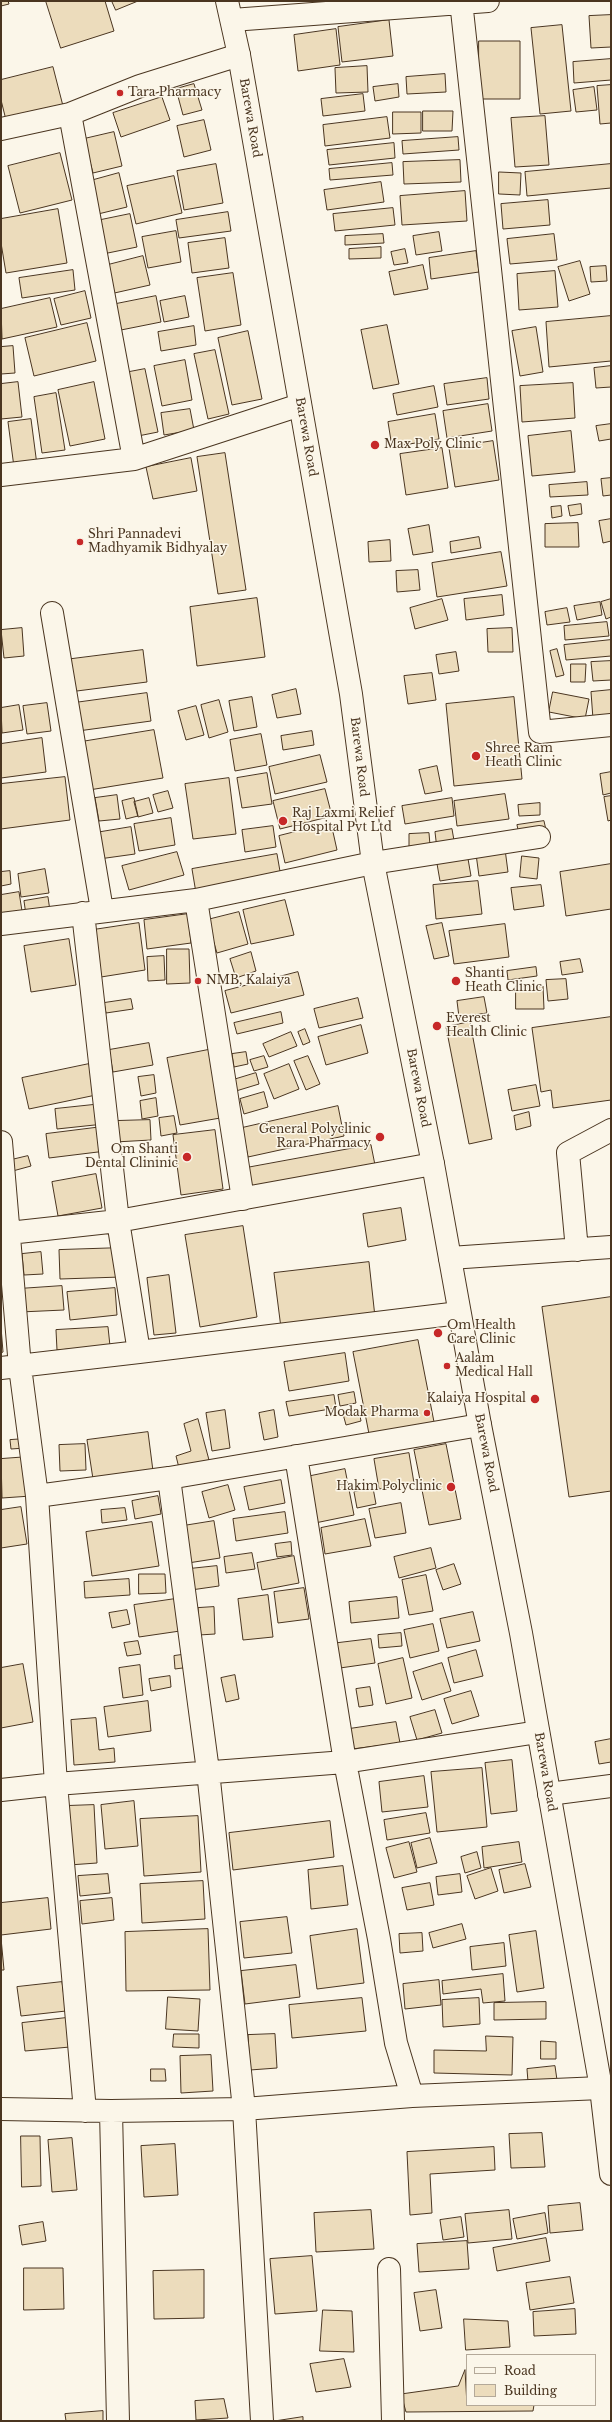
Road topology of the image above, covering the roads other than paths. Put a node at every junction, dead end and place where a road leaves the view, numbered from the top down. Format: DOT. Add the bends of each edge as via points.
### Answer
graph roads {
  1 [pos="488,1"];
  2 [pos="461,2"];
  3 [pos="230,10"];
  4 [pos="239,55"];
  5 [pos="70,114"];
  6 [pos="1,129"];
  7 [pos="300,404"];
  8 [pos="134,459"];
  9 [pos="1,474"];
  10 [pos="52,613"];
  11 [pos="611,725"];
  12 [pos="539,837"];
  13 [pos="373,863"];
  14 [pos="196,900"];
  15 [pos="92,912"];
  16 [pos="1,924"];
  17 [pos="611,1130"];
  18 [pos="1,1142"];
  19 [pos="433,1164"];
  20 [pos="243,1199"];
  21 [pos="118,1221"];
  22 [pos="9,1233"];
  23 [pos="611,1247"];
  24 [pos="577,1250"];
  25 [pos="450,1258"];
  26 [pos="460,1313"];
  27 [pos="139,1352"];
  28 [pos="10,1368"];
  29 [pos="480,1425"];
  30 [pos="296,1456"];
  31 [pos="169,1478"];
  32 [pos="37,1496"];
  33 [pos="538,1732"];
  34 [pos="344,1762"];
  35 [pos="208,1771"];
  36 [pos="56,1784"];
  37 [pos="611,1786"];
  38 [pos="1,1790"];
  39 [pos="549,1794"];
  40 [pos="600,2088"];
  41 [pos="412,2096"];
  42 [pos="1,2109"];
  43 [pos="244,2109"];
  44 [pos="86,2111"];
  45 [pos="111,2111"];
  46 [pos="611,2174"];
  47 [pos="389,2269"];
  48 [pos="118,2421"];
  49 [pos="262,2421"];
  50 [pos="393,2421"];
  1 -- 2 [label="street"];
  2 -- 3 [label="street"];
  2 -- 11 [label="street" via="540,732"];
  3 -- 4 [label="street, Barewa Road"];
  4 -- 5 [label="street" via="140,86"];
  4 -- 7 [label="street, Barewa Road"];
  5 -- 6 [label="street"];
  5 -- 8 [label="street"];
  7 -- 8 [label="street"];
  7 -- 13 [label="street, Barewa Road" via="351,694"];
  8 -- 9 [label="street"];
  10 -- 15 [label="street"];
  12 -- 13 [label="street"];
  13 -- 14 [label="street"];
  13 -- 19 [label="street, Barewa Road"];
  14 -- 15 [label="street"];
  14 -- 20 [label="street"];
  15 -- 16 [label="street"];
  15 -- 21 [label="street"];
  17 -- 24 [label="street" via="568,1153"];
  18 -- 22 [label="street"];
  19 -- 20 [label="street"];
  19 -- 25 [label="street, Barewa Road"];
  20 -- 21 [label="street"];
  21 -- 22 [label="street"];
  21 -- 27 [label="street"];
  22 -- 28 [label="street"];
  23 -- 24 [label="street"];
  24 -- 25 [label="street"];
  25 -- 26 [label="street, Barewa Road"];
  26 -- 27 [label="street"];
  26 -- 29 [label="street, Barewa Road"];
  27 -- 28 [label="street"];
  28 -- 32 [label="street"];
  29 -- 30 [label="street"];
  29 -- 33 [label="street, Barewa Road"];
  30 -- 31 [label="street"];
  30 -- 34 [label="street"];
  31 -- 32 [label="street"];
  31 -- 35 [label="street"];
  32 -- 36 [label="street"];
  33 -- 34 [label="street"];
  33 -- 39 [label="street, Barewa Road"];
  34 -- 35 [label="street"];
  34 -- 41 [label="street" via="379,1939 396,2043"];
  35 -- 36 [label="street"];
  35 -- 43 [label="street"];
  36 -- 38 [label="street"];
  36 -- 44 [label="street"];
  37 -- 39 [label="street"];
  39 -- 40 [label="street, Barewa Road"];
  40 -- 41 [label="street"];
  40 -- 46 [label="street, Barewa Road"];
  41 -- 43 [label="street"];
  42 -- 44 [label="street"];
  43 -- 45 [label="street"];
  43 -- 49 [label="street"];
  44 -- 45 [label="street"];
  45 -- 48 [label="street"];
  47 -- 50 [label="street"];
}
